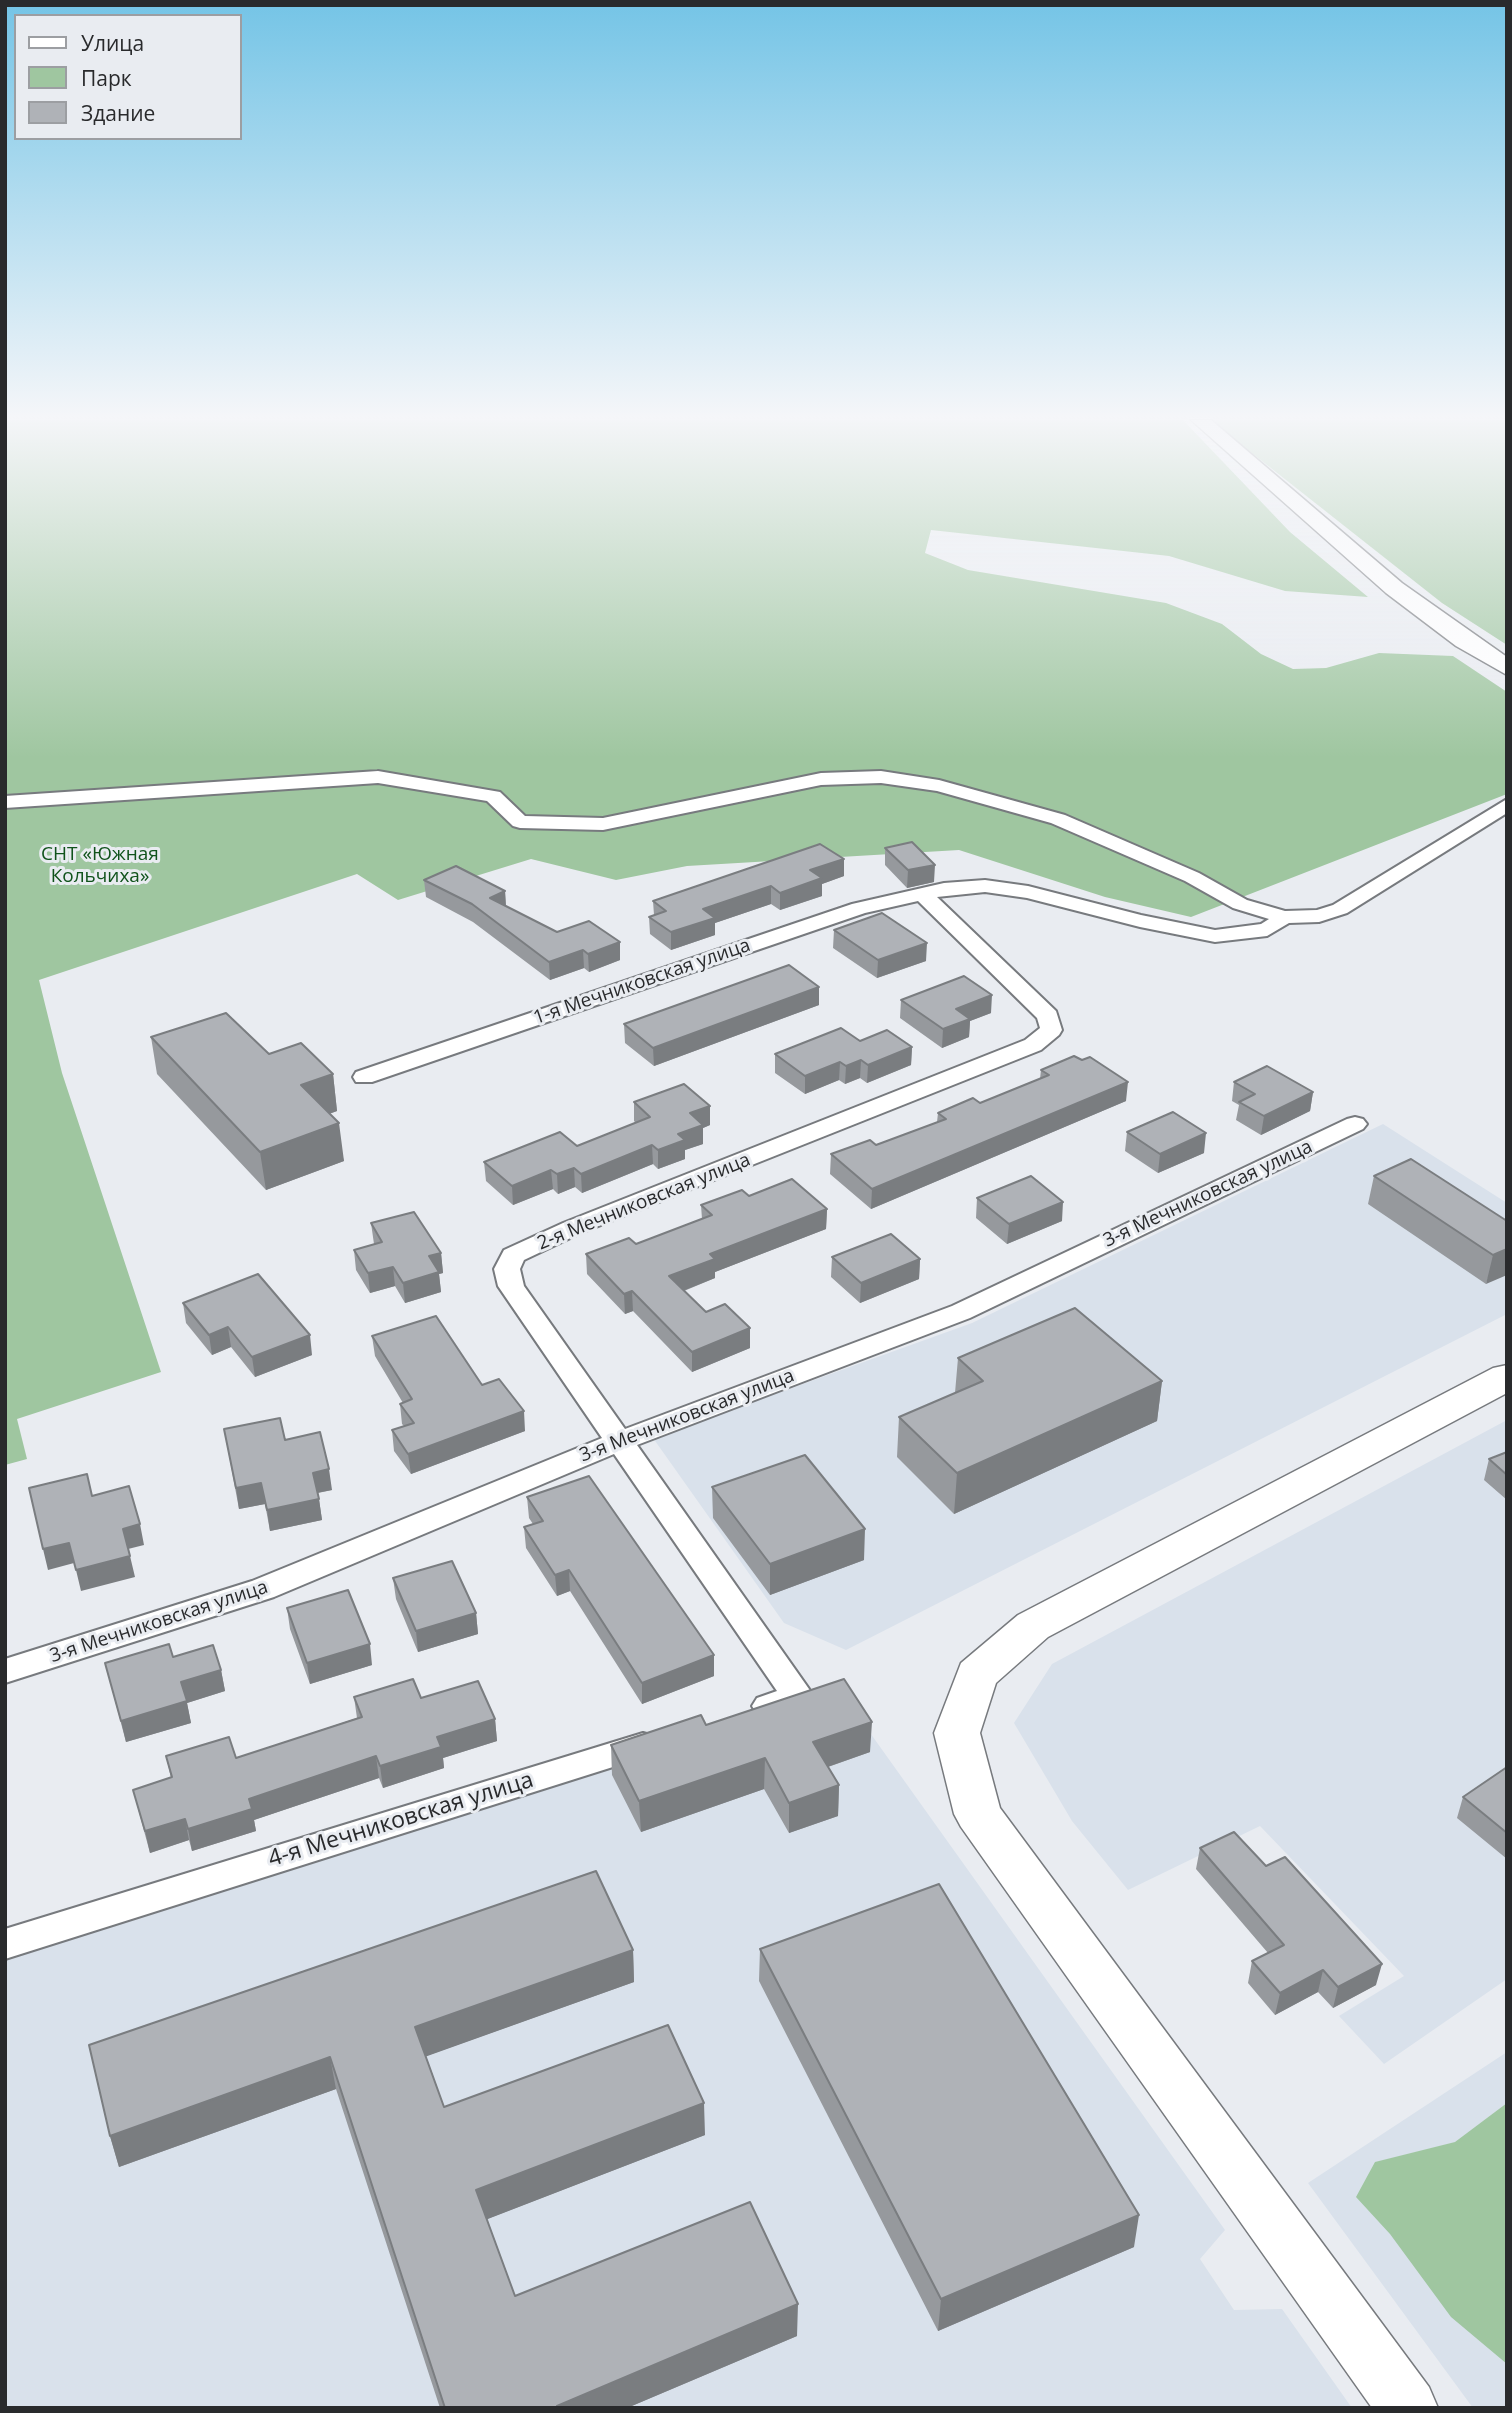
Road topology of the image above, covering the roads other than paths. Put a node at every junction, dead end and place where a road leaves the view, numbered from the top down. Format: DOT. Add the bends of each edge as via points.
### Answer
graph roads {
  1 [pos="1330,533"];
  2 [pos="1507,668"];
  3 [pos="5,802"];
  4 [pos="1507,805"];
  5 [pos="922,892"];
  6 [pos="1284,916"];
  7 [pos="364,1077"];
  8 [pos="1354,1124"];
  9 [pos="1507,1377"];
  10 [pos="620,1441"];
  11 [pos="5,1671"];
  12 [pos="745,1713"];
  13 [pos="679,1734"];
  14 [pos="5,1944"];
  15 [pos="1408,2408"];
  1 -- 2 [label="main road" via="1394,588"];
  3 -- 6 [label="street" via="378,777 493,796 520,822 603,824 821,779 881,777 939,786 1058,819 1192,877 1240,904"];
  4 -- 6 [label="street" via="1340,909 1319,916"];
  5 -- 6 [label="street, 1-я Мечниковская улица" via="985,887 1028,892 1215,936 1267,930"];
  5 -- 7 [label="street, 1-я Мечниковская улица" via="859,908"];
  5 -- 10 [label="street, 2-я Мечниковская улица" via="1048,1016 1051,1030 1033,1045 513,1255 506,1269 511,1286"];
  8 -- 10 [label="street, 3-я Мечниковская улица" via="961,1312"];
  9 -- 15 [label="main road" via="1033,1626 977,1675 957,1733 978,1814"];
  10 -- 11 [label="street, 3-я Мечниковская улица" via="263,1589"];
  10 -- 12 [label="street, 2-я Мечниковская улица" via="797,1697"];
  13 -- 14 [label="street, 4-я Мечниковская улица"];
}
